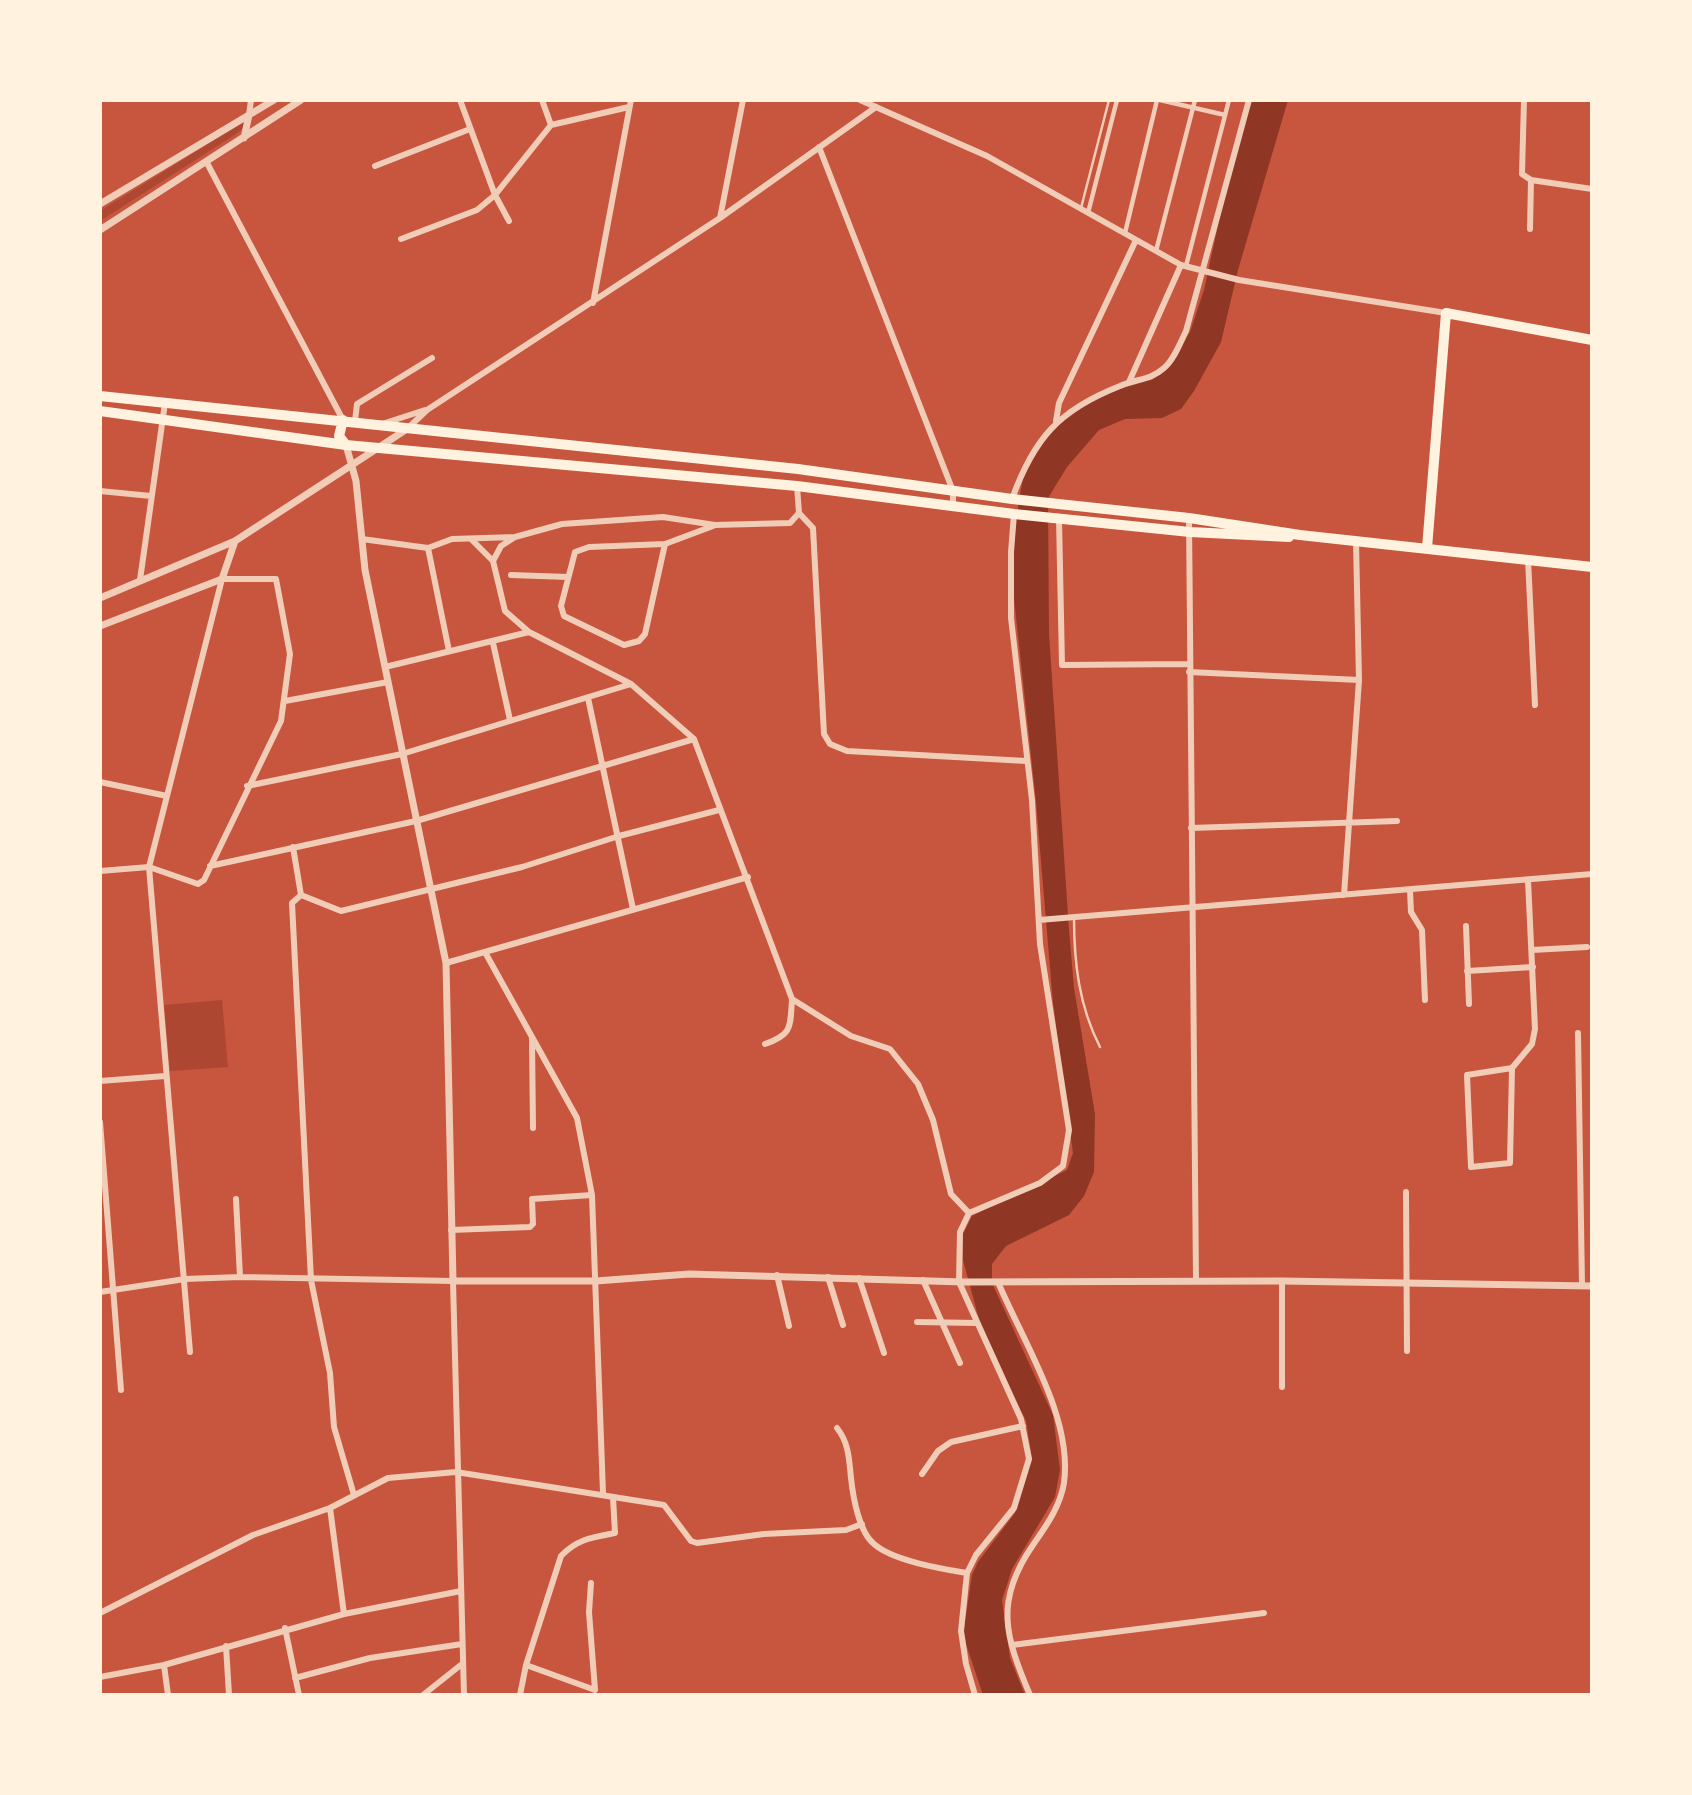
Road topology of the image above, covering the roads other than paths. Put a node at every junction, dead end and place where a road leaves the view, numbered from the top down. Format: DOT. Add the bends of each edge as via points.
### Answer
graph roads {
  1 [pos="251,100"];
  2 [pos="274,100"];
  3 [pos="301,100"];
  4 [pos="460,100"];
  5 [pos="542,100"];
  6 [pos="743,100"];
  7 [pos="860,100"];
  8 [pos="1109,100"];
  9 [pos="1117,100"];
  10 [pos="1159,100"];
  11 [pos="1195,100"];
  12 [pos="1229,100"];
  13 [pos="1249,100"];
  14 [pos="1524,100"];
  15 [pos="630,104"];
  16 [pos="876,107"];
  17 [pos="1193,107"];
  18 [pos="249,115"];
  19 [pos="1225,115"];
  20 [pos="551,125"];
  21 [pos="470,129"];
  22 [pos="244,139"];
  23 [pos="819,147"];
  24 [pos="207,163"];
  25 [pos="375,166"];
  26 [pos="1531,180"];
  27 [pos="1592,189"];
  28 [pos="495,195"];
  29 [pos="100,204"];
  30 [pos="1085,211"];
  31 [pos="720,218"];
  32 [pos="509,221"];
  33 [pos="1530,229"];
  34 [pos="100,230"];
  35 [pos="1125,233"];
  36 [pos="401,239"];
  37 [pos="1136,240"];
  38 [pos="1156,251"];
  39 [pos="1183,266"];
  40 [pos="1203,272"];
  41 [pos="593,303"];
  42 [pos="1446,313"];
  43 [pos="1592,340"];
  44 [pos="432,358"];
  45 [pos="1129,382"];
  46 [pos="100,396"];
  47 [pos="165,403"];
  48 [pos="427,410"];
  49 [pos="100,411"];
  50 [pos="163,420"];
  51 [pos="343,420"];
  52 [pos="1056,421"];
  53 [pos="355,422"];
  54 [pos="379,425"];
  55 [pos="407,429"];
  56 [pos="346,445"];
  57 [pos="377,448"];
  58 [pos="352,467"];
  59 [pos="797,485"];
  60 [pos="100,491"];
  61 [pos="953,491"];
  62 [pos="151,496"];
  63 [pos="1016,499"];
  64 [pos="953,506"];
  65 [pos="799,513"];
  66 [pos="1016,514"];
  67 [pos="1055,517"];
  68 [pos="1189,518"];
  69 [pos="715,525"];
  70 [pos="1190,531"];
  71 [pos="1300,535"];
  72 [pos="515,537"];
  73 [pos="362,539"];
  74 [pos="471,539"];
  75 [pos="235,541"];
  76 [pos="1356,541"];
  77 [pos="664,544"];
  78 [pos="428,548"];
  79 [pos="1427,548"];
  80 [pos="213,550"];
  81 [pos="1528,559"];
  82 [pos="493,561"];
  83 [pos="228,563"];
  84 [pos="1592,567"];
  85 [pos="512,575"];
  86 [pos="568,577"];
  87 [pos="222,579"];
  88 [pos="140,580"];
  89 [pos="100,598"];
  90 [pos="100,626"];
  91 [pos="529,632"];
  92 [pos="493,643"];
  93 [pos="449,651"];
  94 [pos="385,667"];
  95 [pos="1189,668"];
  96 [pos="1359,680"];
  97 [pos="388,682"];
  98 [pos="631,684"];
  99 [pos="588,698"];
  100 [pos="285,701"];
  101 [pos="1535,705"];
  102 [pos="510,720"];
  103 [pos="695,739"];
  104 [pos="402,754"];
  105 [pos="1026,761"];
  106 [pos="604,765"];
  107 [pos="100,782"];
  108 [pos="247,786"];
  109 [pos="167,796"];
  110 [pos="719,810"];
  111 [pos="416,821"];
  112 [pos="1397,821"];
  113 [pos="1349,823"];
  114 [pos="1191,828"];
  115 [pos="618,836"];
  116 [pos="293,847"];
  117 [pos="210,866"];
  118 [pos="149,867"];
  119 [pos="100,871"];
  120 [pos="1592,874"];
  121 [pos="748,877"];
  122 [pos="1528,880"];
  123 [pos="429,890"];
  124 [pos="1409,890"];
  125 [pos="302,895"];
  126 [pos="1344,895"];
  127 [pos="1193,906"];
  128 [pos="633,909"];
  129 [pos="1073,918"];
  130 [pos="1041,920"];
  131 [pos="1466,926"];
  132 [pos="1587,947"];
  133 [pos="1532,950"];
  134 [pos="486,954"];
  135 [pos="446,963"];
  136 [pos="1533,967"];
  137 [pos="1467,971"];
  138 [pos="792,999"];
  139 [pos="1425,1000"];
  140 [pos="1469,1004"];
  141 [pos="1578,1033"];
  142 [pos="532,1037"];
  143 [pos="765,1044"];
  144 [pos="1100,1047"];
  145 [pos="1512,1068"];
  146 [pos="165,1076"];
  147 [pos="100,1082"];
  148 [pos="100,1122"];
  149 [pos="533,1128"];
  150 [pos="1406,1192"];
  151 [pos="592,1195"];
  152 [pos="236,1199"];
  153 [pos="969,1213"];
  154 [pos="451,1230"];
  155 [pos="777,1275"];
  156 [pos="240,1277"];
  157 [pos="828,1277"];
  158 [pos="859,1278"];
  159 [pos="184,1279"];
  160 [pos="311,1280"];
  161 [pos="923,1280"];
  162 [pos="453,1281"];
  163 [pos="596,1281"];
  164 [pos="1196,1281"];
  165 [pos="1282,1281"];
  166 [pos="961,1282"];
  167 [pos="996,1282"];
  168 [pos="1407,1282"];
  169 [pos="1582,1286"];
  170 [pos="1592,1286"];
  171 [pos="114,1290"];
  172 [pos="100,1292"];
  173 [pos="917,1322"];
  174 [pos="943,1323"];
  175 [pos="977,1323"];
  176 [pos="843,1325"];
  177 [pos="789,1326"];
  178 [pos="1407,1351"];
  179 [pos="190,1352"];
  180 [pos="884,1353"];
  181 [pos="960,1363"];
  182 [pos="1282,1387"];
  183 [pos="121,1390"];
  184 [pos="1023,1426"];
  185 [pos="837,1428"];
  186 [pos="456,1472"];
  187 [pos="922,1474"];
  188 [pos="603,1493"];
  189 [pos="354,1495"];
  190 [pos="613,1497"];
  191 [pos="330,1507"];
  192 [pos="862,1524"];
  193 [pos="967,1573"];
  194 [pos="591,1583"];
  195 [pos="461,1591"];
  196 [pos="100,1613"];
  197 [pos="1264,1613"];
  198 [pos="344,1614"];
  199 [pos="285,1628"];
  200 [pos="461,1644"];
  201 [pos="1012,1645"];
  202 [pos="226,1646"];
  203 [pos="462,1664"];
  204 [pos="164,1665"];
  205 [pos="526,1665"];
  206 [pos="100,1677"];
  207 [pos="295,1678"];
  208 [pos="168,1695"];
  209 [pos="229,1695"];
  210 [pos="299,1695"];
  211 [pos="423,1695"];
  212 [pos="464,1695"];
  213 [pos="520,1695"];
  214 [pos="975,1695"];
  215 [pos="1030,1695"];
  1 -- 18 [label="street"];
  2 -- 18 [label="street"];
  3 -- 22 [label="street"];
  4 -- 21 [label="street"];
  5 -- 20 [label="street"];
  6 -- 31 [label="street"];
  7 -- 16 [label="street"];
  8 -- 30 [label="lane"];
  9 -- 30 [label="street"];
  10 -- 17 [label="street"];
  10 -- 35 [label="street"];
  11 -- 17 [label="street"];
  12 -- 19 [label="street"];
  13 -- 40 [label="street"];
  14 -- 26 [label="street" via="1522,174"];
  15 -- 20 [label="street"];
  15 -- 41 [label="street"];
  16 -- 23 [label="street"];
  16 -- 30 [label="street" via="987,156"];
  17 -- 19 [label="street"];
  17 -- 38 [label="street"];
  18 -- 22 [label="street"];
  18 -- 29 [label="street"];
  19 -- 39 [label="street"];
  20 -- 28 [label="street"];
  21 -- 25 [label="street"];
  21 -- 28 [label="street"];
  22 -- 24 [label="street"];
  23 -- 31 [label="street"];
  23 -- 61 [label="street"];
  24 -- 34 [label="street"];
  24 -- 51 [label="street"];
  26 -- 27 [label="street"];
  26 -- 33 [label="street"];
  28 -- 32 [label="street"];
  28 -- 36 [label="street" via="477,210"];
  30 -- 35 [label="street"];
  31 -- 41 [label="street"];
  35 -- 37 [label="street"];
  37 -- 38 [label="street"];
  37 -- 52 [label="street" via="1059,403"];
  38 -- 39 [label="street"];
  39 -- 40 [label="street"];
  39 -- 45 [label="street"];
  40 -- 42 [label="street"];
  40 -- 45 [label="street" via="1186,331 1168,366 1152,378"];
  41 -- 48 [label="street"];
  42 -- 43 [label="main road"];
  42 -- 79 [label="main road"];
  44 -- 53 [label="street" via="357,404"];
  45 -- 52 [label="street"];
  46 -- 47 [label="main road"];
  47 -- 50 [label="street"];
  47 -- 51 [label="main road"];
  48 -- 54 [label="street"];
  48 -- 55 [label="street"];
  49 -- 50 [label="main road"];
  50 -- 56 [label="main road"];
  50 -- 62 [label="street"];
  51 -- 53 [label="main road"];
  51 -- 56 [label="main road" via="339,436"];
  52 -- 63 [label="street" via="1037,443"];
  53 -- 54 [label="main road"];
  54 -- 55 [label="main road"];
  54 -- 57 [label="main road"];
  55 -- 57 [label="street"];
  55 -- 61 [label="main road"];
  56 -- 57 [label="main road"];
  56 -- 58 [label="street"];
  57 -- 58 [label="street"];
  57 -- 59 [label="main road"];
  58 -- 73 [label="street"];
  58 -- 75 [label="street"];
  59 -- 64 [label="main road"];
  59 -- 65 [label="street"];
  60 -- 62 [label="street"];
  61 -- 63 [label="main road"];
  61 -- 64 [label="street"];
  62 -- 88 [label="street"];
  63 -- 68 [label="main road"];
  64 -- 66 [label="main road"];
  65 -- 69 [label="street" via="790,523"];
  65 -- 105 [label="street" via="813,528 824,734 830,744 847,751"];
  66 -- 67 [label="main road"];
  66 -- 105 [label="street" via="1011,618"];
  67 -- 70 [label="main road"];
  67 -- 95 [label="street" via="1062,665"];
  68 -- 70 [label="street"];
  68 -- 71 [label="main road"];
  69 -- 72 [label="street" via="650,518 562,524"];
  69 -- 77 [label="street"];
  70 -- 71 [label="main road"];
  70 -- 95 [label="street"];
  71 -- 76 [label="main road"];
  72 -- 74 [label="street"];
  72 -- 82 [label="street" via="501,546"];
  73 -- 78 [label="street"];
  73 -- 94 [label="street"];
  74 -- 78 [label="street"];
  74 -- 82 [label="street"];
  75 -- 80 [label="street"];
  75 -- 83 [label="street"];
  76 -- 79 [label="main road"];
  76 -- 96 [label="street"];
  77 -- 86 [label="street" via="589,547 575,552"];
  77 -- 86 [label="street" via="645,634 639,641 624,645 564,616 561,606"];
  78 -- 93 [label="street"];
  79 -- 81 [label="main road"];
  80 -- 83 [label="street" via="221,552"];
  80 -- 88 [label="street"];
  81 -- 84 [label="main road"];
  81 -- 101 [label="street"];
  82 -- 91 [label="street" via="505,611"];
  83 -- 87 [label="street"];
  85 -- 86 [label="street"];
  87 -- 90 [label="street"];
  87 -- 100 [label="street" via="276,579 290,654"];
  87 -- 109 [label="street"];
  88 -- 89 [label="street"];
  91 -- 92 [label="street"];
  91 -- 98 [label="street"];
  92 -- 93 [label="street"];
  92 -- 102 [label="street"];
  93 -- 94 [label="street"];
  94 -- 97 [label="street"];
  95 -- 96 [label="street"];
  95 -- 114 [label="street"];
  96 -- 113 [label="street"];
  97 -- 100 [label="street"];
  97 -- 104 [label="street"];
  98 -- 99 [label="street"];
  98 -- 103 [label="street"];
  99 -- 102 [label="street"];
  99 -- 106 [label="street"];
  100 -- 108 [label="street" via="281,721"];
  102 -- 104 [label="street"];
  103 -- 106 [label="street"];
  103 -- 110 [label="street"];
  104 -- 108 [label="street"];
  104 -- 111 [label="street"];
  105 -- 130 [label="street"];
  106 -- 111 [label="street"];
  106 -- 115 [label="street"];
  107 -- 109 [label="street"];
  108 -- 117 [label="street"];
  109 -- 118 [label="street"];
  110 -- 115 [label="street"];
  110 -- 121 [label="street"];
  111 -- 116 [label="street"];
  111 -- 123 [label="street"];
  112 -- 113 [label="street"];
  113 -- 114 [label="street"];
  113 -- 126 [label="street"];
  114 -- 127 [label="street"];
  115 -- 123 [label="street"];
  115 -- 128 [label="street"];
  116 -- 117 [label="street"];
  116 -- 125 [label="street"];
  117 -- 118 [label="street" via="198,884"];
  118 -- 119 [label="street"];
  118 -- 146 [label="street"];
  120 -- 122 [label="street"];
  121 -- 128 [label="street"];
  121 -- 138 [label="street"];
  122 -- 124 [label="street"];
  122 -- 133 [label="street"];
  123 -- 125 [label="street" via="341,911"];
  123 -- 135 [label="street"];
  124 -- 126 [label="street"];
  124 -- 139 [label="street" via="1411,912 1422,930"];
  125 -- 160 [label="street" via="292,903"];
  126 -- 127 [label="street"];
  127 -- 129 [label="street"];
  127 -- 164 [label="street"];
  128 -- 134 [label="street"];
  129 -- 130 [label="street"];
  129 -- 144 [label="lane" via="1078,985 1087,1021"];
  130 -- 153 [label="street" via="1040,944 1069,1130 1068,1150 1063,1167 1040,1183"];
  131 -- 137 [label="street"];
  132 -- 133 [label="street"];
  133 -- 136 [label="street"];
  134 -- 135 [label="street"];
  134 -- 142 [label="street"];
  135 -- 154 [label="street"];
  136 -- 137 [label="street"];
  136 -- 145 [label="street" via="1532,1044"];
  137 -- 140 [label="street"];
  138 -- 143 [label="street" via="788,1031"];
  138 -- 153 [label="street" via="851,1036 890,1049 918,1084 933,1120 951,1195"];
  141 -- 169 [label="street"];
  142 -- 149 [label="street"];
  142 -- 151 [label="street" via="578,1118"];
  145 -- 145 [label="street" via="1468,1074 1472,1167 1510,1163"];
  146 -- 147 [label="street"];
  146 -- 159 [label="street"];
  148 -- 171 [label="street"];
  150 -- 168 [label="street"];
  151 -- 154 [label="street" via="532,1199 530,1227"];
  151 -- 163 [label="street"];
  152 -- 156 [label="street"];
  153 -- 166 [label="street" via="960,1232"];
  154 -- 162 [label="street"];
  155 -- 157 [label="street"];
  155 -- 163 [label="street" via="689,1274"];
  155 -- 177 [label="street"];
  156 -- 159 [label="street"];
  156 -- 160 [label="street"];
  157 -- 158 [label="street"];
  157 -- 176 [label="street"];
  158 -- 161 [label="street"];
  158 -- 180 [label="street"];
  159 -- 171 [label="street"];
  159 -- 179 [label="street"];
  160 -- 162 [label="street"];
  160 -- 189 [label="street" via="330,1373 334,1427"];
  161 -- 166 [label="street"];
  161 -- 174 [label="street"];
  162 -- 163 [label="street"];
  162 -- 186 [label="street"];
  163 -- 188 [label="street"];
  164 -- 165 [label="street"];
  164 -- 167 [label="street"];
  165 -- 168 [label="street"];
  165 -- 182 [label="street"];
  166 -- 167 [label="street"];
  166 -- 175 [label="street"];
  167 -- 201 [label="street" via="1057,1413 1065,1464 1058,1503 1010,1586 1007,1601"];
  168 -- 169 [label="street"];
  168 -- 178 [label="street"];
  169 -- 170 [label="street"];
  171 -- 172 [label="street"];
  171 -- 183 [label="street"];
  173 -- 174 [label="street"];
  174 -- 175 [label="street"];
  174 -- 181 [label="street"];
  175 -- 184 [label="street"];
  184 -- 187 [label="street" via="951,1443"];
  184 -- 193 [label="street" via="1029,1459 1013,1508"];
  185 -- 192 [label="street" via="846,1439"];
  186 -- 188 [label="street"];
  186 -- 189 [label="street" via="388,1478"];
  186 -- 195 [label="street"];
  188 -- 190 [label="street"];
  189 -- 191 [label="street"];
  190 -- 192 [label="street" via="664,1505 697,1543 846,1530"];
  190 -- 205 [label="street" via="615,1533 585,1538 561,1556"];
  191 -- 196 [label="street" via="253,1535"];
  191 -- 198 [label="street"];
  192 -- 193 [label="street" via="873,1544 941,1569"];
  193 -- 214 [label="street" via="961,1631"];
  194 -- 205 [label="street" via="595,1690"];
  195 -- 198 [label="street"];
  195 -- 200 [label="street"];
  197 -- 201 [label="street"];
  198 -- 199 [label="street"];
  199 -- 202 [label="street"];
  199 -- 207 [label="street"];
  200 -- 203 [label="street"];
  200 -- 207 [label="street" via="370,1658"];
  201 -- 215 [label="street"];
  202 -- 204 [label="street"];
  202 -- 209 [label="street"];
  203 -- 211 [label="street"];
  203 -- 212 [label="street"];
  204 -- 206 [label="street"];
  204 -- 208 [label="street"];
  205 -- 213 [label="street"];
  207 -- 210 [label="street"];
}
